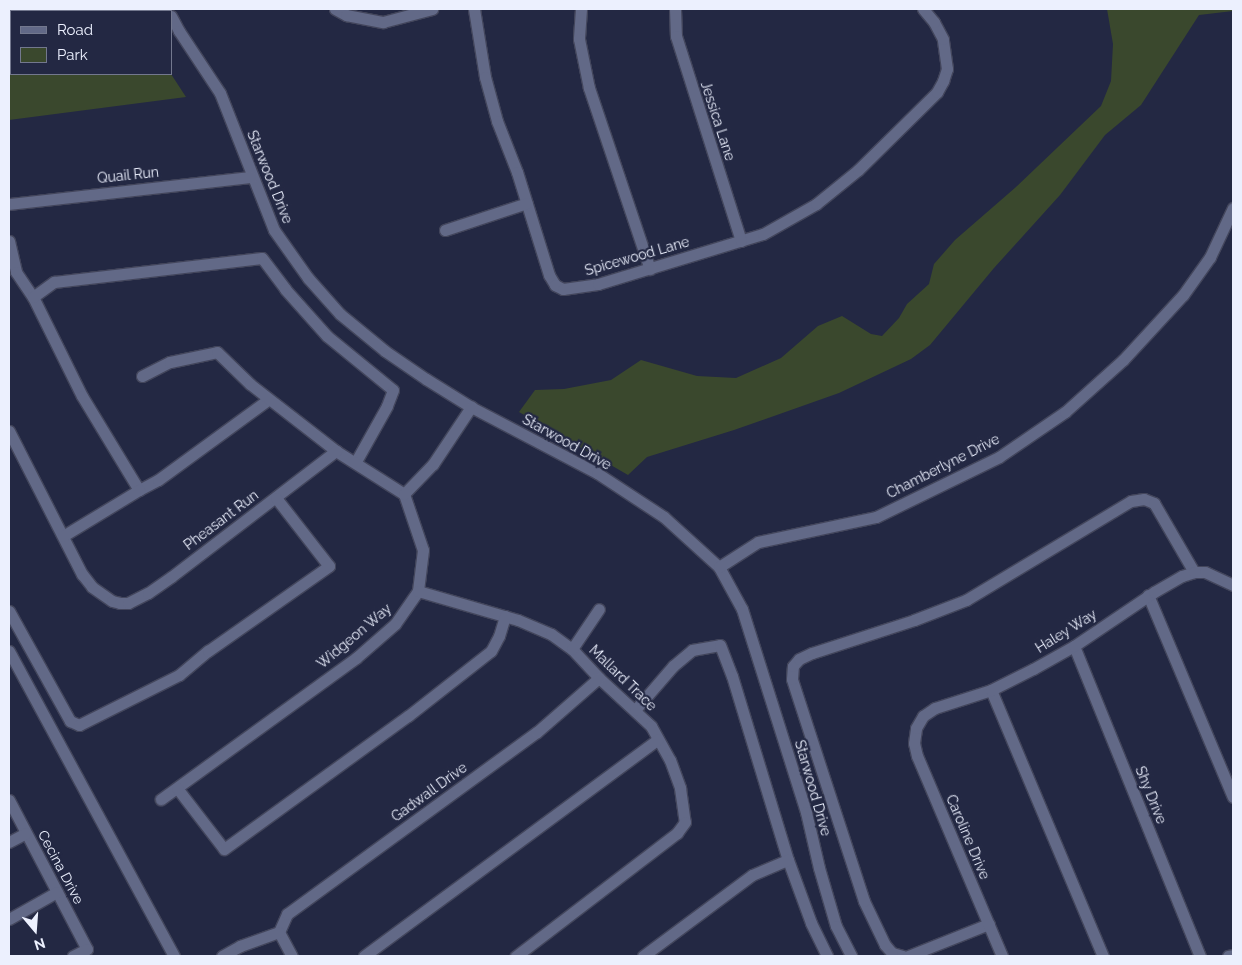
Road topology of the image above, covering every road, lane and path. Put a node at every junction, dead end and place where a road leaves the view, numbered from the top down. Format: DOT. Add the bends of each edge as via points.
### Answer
graph roads {
  1 [pos="335,9"];
  2 [pos="432,9"];
  3 [pos="474,9"];
  4 [pos="581,9"];
  5 [pos="675,9"];
  6 [pos="923,9"];
  7 [pos="172,18"];
  8 [pos="251,177"];
  9 [pos="527,203"];
  10 [pos="9,204"];
  11 [pos="1233,208"];
  12 [pos="445,230"];
  13 [pos="9,241"];
  14 [pos="741,241"];
  15 [pos="650,269"];
  16 [pos="34,298"];
  17 [pos="142,376"];
  18 [pos="269,399"];
  19 [pos="471,406"];
  20 [pos="9,431"];
  21 [pos="336,451"];
  22 [pos="354,463"];
  23 [pos="139,490"];
  24 [pos="404,494"];
  25 [pos="276,498"];
  26 [pos="63,536"];
  27 [pos="718,567"];
  28 [pos="1194,572"];
  29 [pos="1233,585"];
  30 [pos="418,591"];
  31 [pos="1148,595"];
  32 [pos="600,609"];
  33 [pos="9,611"];
  34 [pos="505,616"];
  35 [pos="1074,646"];
  36 [pos="572,648"];
  37 [pos="9,651"];
  38 [pos="599,678"];
  39 [pos="991,690"];
  40 [pos="634,710"];
  41 [pos="916,728"];
  42 [pos="658,739"];
  43 [pos="177,788"];
  44 [pos="1233,797"];
  45 [pos="161,799"];
  46 [pos="9,800"];
  47 [pos="26,833"];
  48 [pos="9,842"];
  49 [pos="788,860"];
  50 [pos="58,892"];
  51 [pos="9,919"];
  52 [pos="989,924"];
  53 [pos="279,932"];
  54 [pos="1233,954"];
  55 [pos="73,956"];
  56 [pos="174,956"];
  57 [pos="222,956"];
  58 [pos="292,956"];
  59 [pos="364,956"];
  60 [pos="516,956"];
  61 [pos="643,956"];
  62 [pos="827,956"];
  63 [pos="851,956"];
  64 [pos="902,956"];
  65 [pos="908,956"];
  66 [pos="1002,956"];
  67 [pos="1103,956"];
  68 [pos="1200,956"];
  69 [pos="1228,956"];
  1 -- 2 [label="street" via="346,15 383,22"];
  3 -- 9 [label="street, Spicewood Lane" via="485,77 497,121"];
  4 -- 15 [label="street" via="578,39 589,88"];
  5 -- 14 [label="street, Jessica Lane" via="678,44"];
  6 -- 14 [label="street, Spicewood Lane" via="943,39 947,69 937,92 858,170 816,204 763,234"];
  7 -- 8 [label="street, Starwood Drive" via="220,93"];
  8 -- 10 [label="street, Quail Run"];
  8 -- 19 [label="street, Starwood Drive" via="274,230 308,278 340,314 385,350"];
  9 -- 12 [label="street"];
  9 -- 15 [label="street, Spicewood Lane" via="548,275 555,285 563,289 598,284"];
  11 -- 27 [label="street, Chamberlyne Drive" via="1210,258 1183,295 1123,360 1065,412 999,457 876,517 758,542"];
  13 -- 16 [label="street" via="16,272"];
  14 -- 15 [label="street, Spicewood Lane"];
  16 -- 22 [label="street" via="54,282 262,258 327,336 393,390"];
  16 -- 23 [label="street" via="82,396"];
  17 -- 18 [label="street" via="170,362 217,352"];
  18 -- 21 [label="street"];
  18 -- 23 [label="street" via="158,480"];
  19 -- 24 [label="street" via="433,464"];
  19 -- 27 [label="street, Starwood Drive" via="605,479 664,517"];
  20 -- 26 [label="street"];
  21 -- 22 [label="street"];
  21 -- 25 [label="street, Pheasant Run"];
  22 -- 24 [label="street"];
  23 -- 26 [label="street"];
  24 -- 30 [label="street, Widgeon Way" via="423,550"];
  25 -- 26 [label="street, Pheasant Run" via="171,578 128,603 112,601 92,588"];
  25 -- 33 [label="street" via="329,566 208,650 179,675 79,724 70,720"];
  27 -- 63 [label="street, Starwood Drive" via="742,609 806,812 836,926"];
  28 -- 29 [label="street" via="1205,572"];
  28 -- 31 [label="street, Haley Way"];
  28 -- 64 [label="street" via="1154,503 1144,499 1131,501 966,600 812,653 793,666 792,679 864,901 885,945 892,954"];
  30 -- 34 [label="street, Mallard Trace"];
  30 -- 43 [label="street, Widgeon Way" via="395,624 356,658"];
  31 -- 35 [label="street, Haley Way"];
  31 -- 44 [label="street"];
  32 -- 36 [label="street"];
  34 -- 36 [label="street, Mallard Trace" via="551,634"];
  34 -- 43 [label="street" via="491,651 408,716 224,849"];
  35 -- 39 [label="street, Haley Way"];
  35 -- 68 [label="street, Shy Drive"];
  36 -- 38 [label="street, Mallard Trace"];
  37 -- 56 [label="street"];
  38 -- 40 [label="street, Mallard Trace"];
  38 -- 53 [label="street, Gadwall Drive" via="536,732 287,914"];
  39 -- 41 [label="street, Haley Way" via="934,708 923,716"];
  39 -- 67 [label="street"];
  40 -- 42 [label="street, Mallard Trace" via="651,726"];
  40 -- 49 [label="street" via="673,666 692,650 720,645"];
  41 -- 52 [label="street, Caroline Drive" via="914,743 917,756"];
  42 -- 59 [label="street"];
  42 -- 60 [label="street, Mallard Trace" via="680,788 685,822 665,844"];
  43 -- 45 [label="street, Widgeon Way"];
  46 -- 47 [label="street, Cecina Drive"];
  47 -- 48 [label="street"];
  47 -- 50 [label="street, Cecina Drive"];
  49 -- 61 [label="street" via="752,874"];
  49 -- 62 [label="street"];
  50 -- 51 [label="street"];
  50 -- 55 [label="street, Cecina Drive" via="87,948"];
  52 -- 65 [label="street"];
  52 -- 66 [label="street, Caroline Drive"];
  53 -- 57 [label="street"];
  53 -- 58 [label="street"];
  54 -- 69 [label="street"];
}
